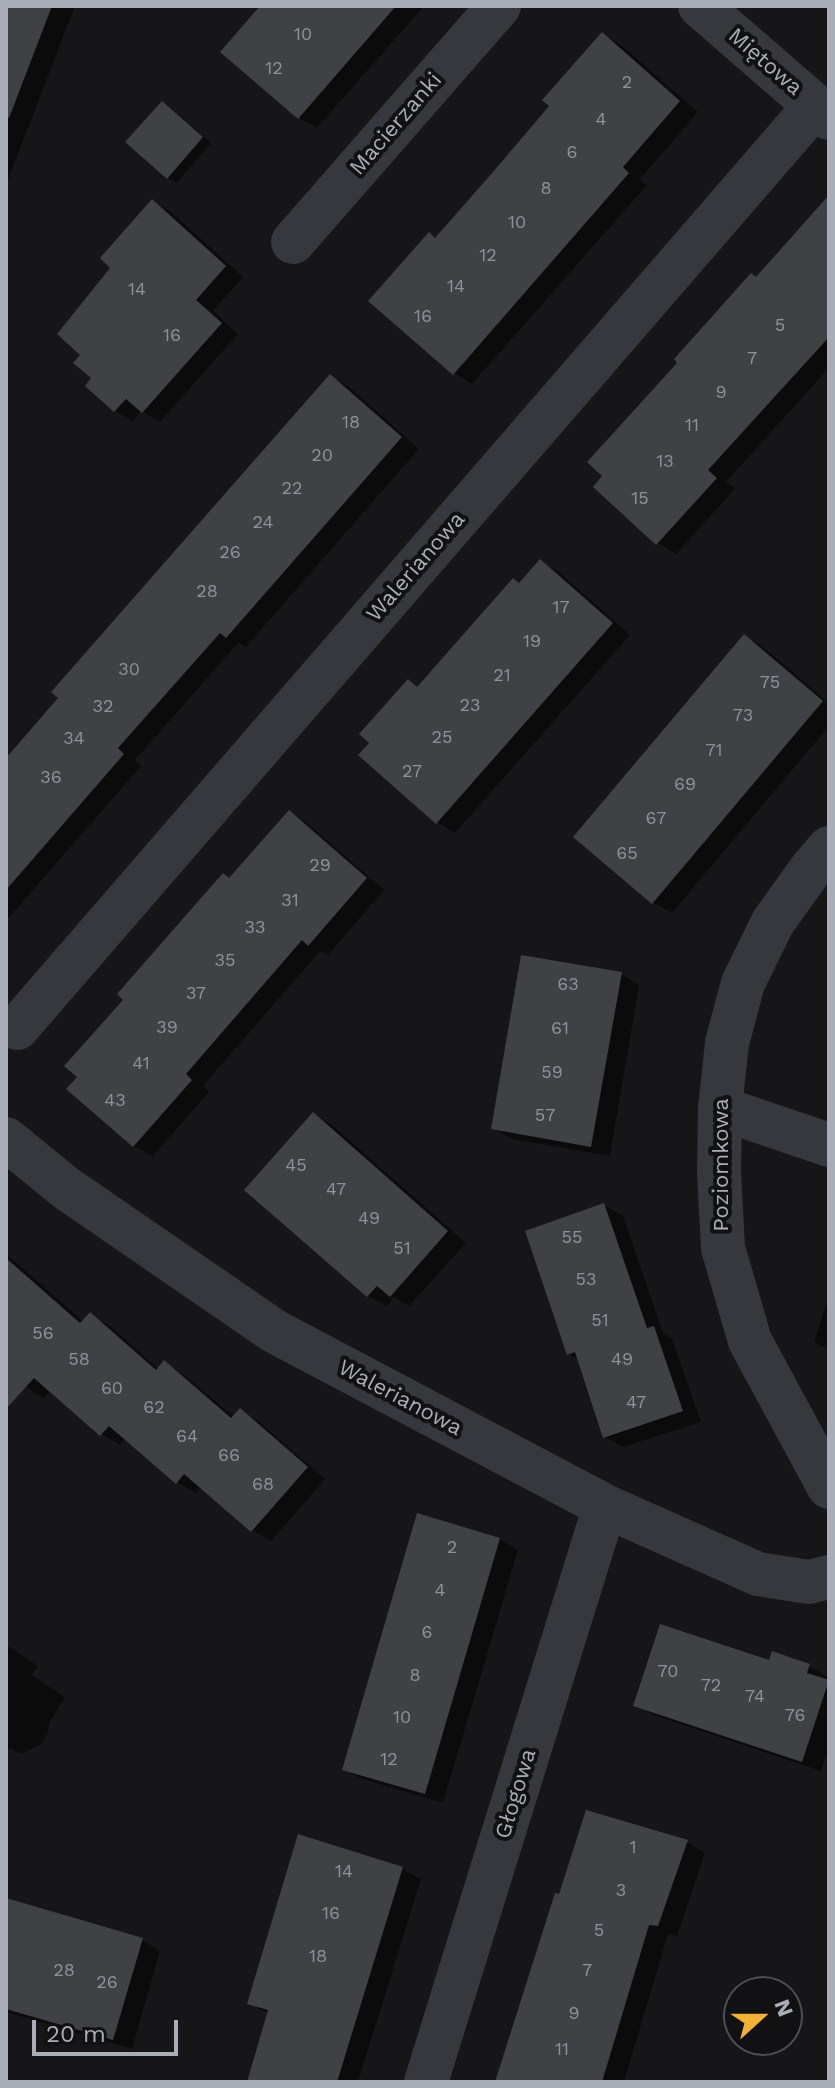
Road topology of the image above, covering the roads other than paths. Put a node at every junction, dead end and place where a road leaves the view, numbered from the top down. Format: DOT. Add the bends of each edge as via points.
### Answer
graph roads {
  1 [pos="499,6"];
  2 [pos="700,6"];
  3 [pos="822,112"];
  4 [pos="293,242"];
  5 [pos="829,848"];
  6 [pos="17,1028"];
  7 [pos="720,1108"];
  8 [pos="6,1139"];
  9 [pos="829,1145"];
  10 [pos="829,1487"];
  11 [pos="605,1506"];
  12 [pos="829,1577"];
  13 [pos="426,2082"];
  1 -- 4 [label="street, Macierzanki"];
  2 -- 3 [label="street, Miętowa"];
  3 -- 6 [label="street, Walerianowa"];
  5 -- 7 [label="street, Poziomkowa" via="773,922 743,983 727,1043"];
  7 -- 9 [label="street"];
  7 -- 10 [label="street, Poziomkowa" via="723,1248 750,1341"];
  8 -- 11 [label="street, Walerianowa" via="66,1188 274,1331"];
  11 -- 12 [label="street, Walerianowa" via="758,1574 809,1582"];
  11 -- 13 [label="street, Głogowa"];
}
